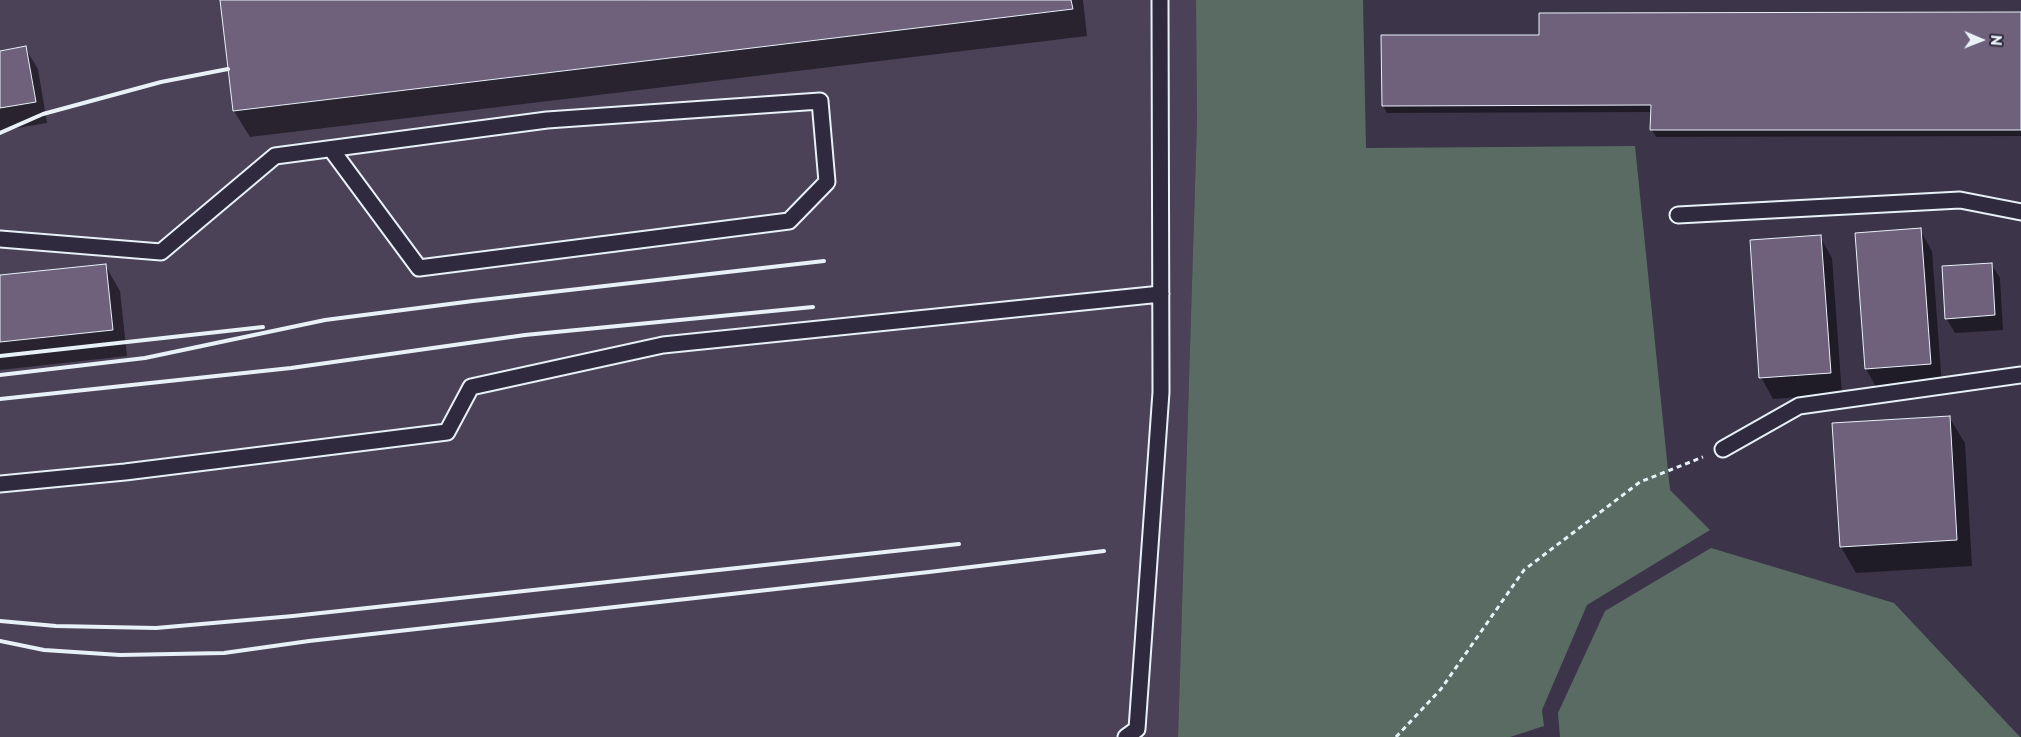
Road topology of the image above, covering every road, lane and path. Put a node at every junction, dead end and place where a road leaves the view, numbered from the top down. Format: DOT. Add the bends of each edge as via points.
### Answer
graph roads {
  1 [pos="1160,0"];
  2 [pos="331,149"];
  3 [pos="2021,212"];
  4 [pos="1678,215"];
  5 [pos="0,238"];
  6 [pos="1161,294"];
  7 [pos="2021,375"];
  8 [pos="1723,449"];
  9 [pos="0,484"];
  10 [pos="1126,737"];
  11 [pos="1396,737"];
  1 -- 6 [label="lane"];
  2 -- 2 [label="lane" via="419,268 789,221 827,182 820,101 546,120"];
  2 -- 5 [label="lane" via="275,156 161,252"];
  3 -- 4 [label="lane" via="1960,200"];
  6 -- 9 [label="lane" via="663,345 471,387 447,432"];
  6 -- 10 [label="lane" via="1161,392 1137,729"];
  7 -- 8 [label="lane" via="1799,406"];
  8 -- 11 [label="path" via="1640,482 1524,570 1441,689"];
}
